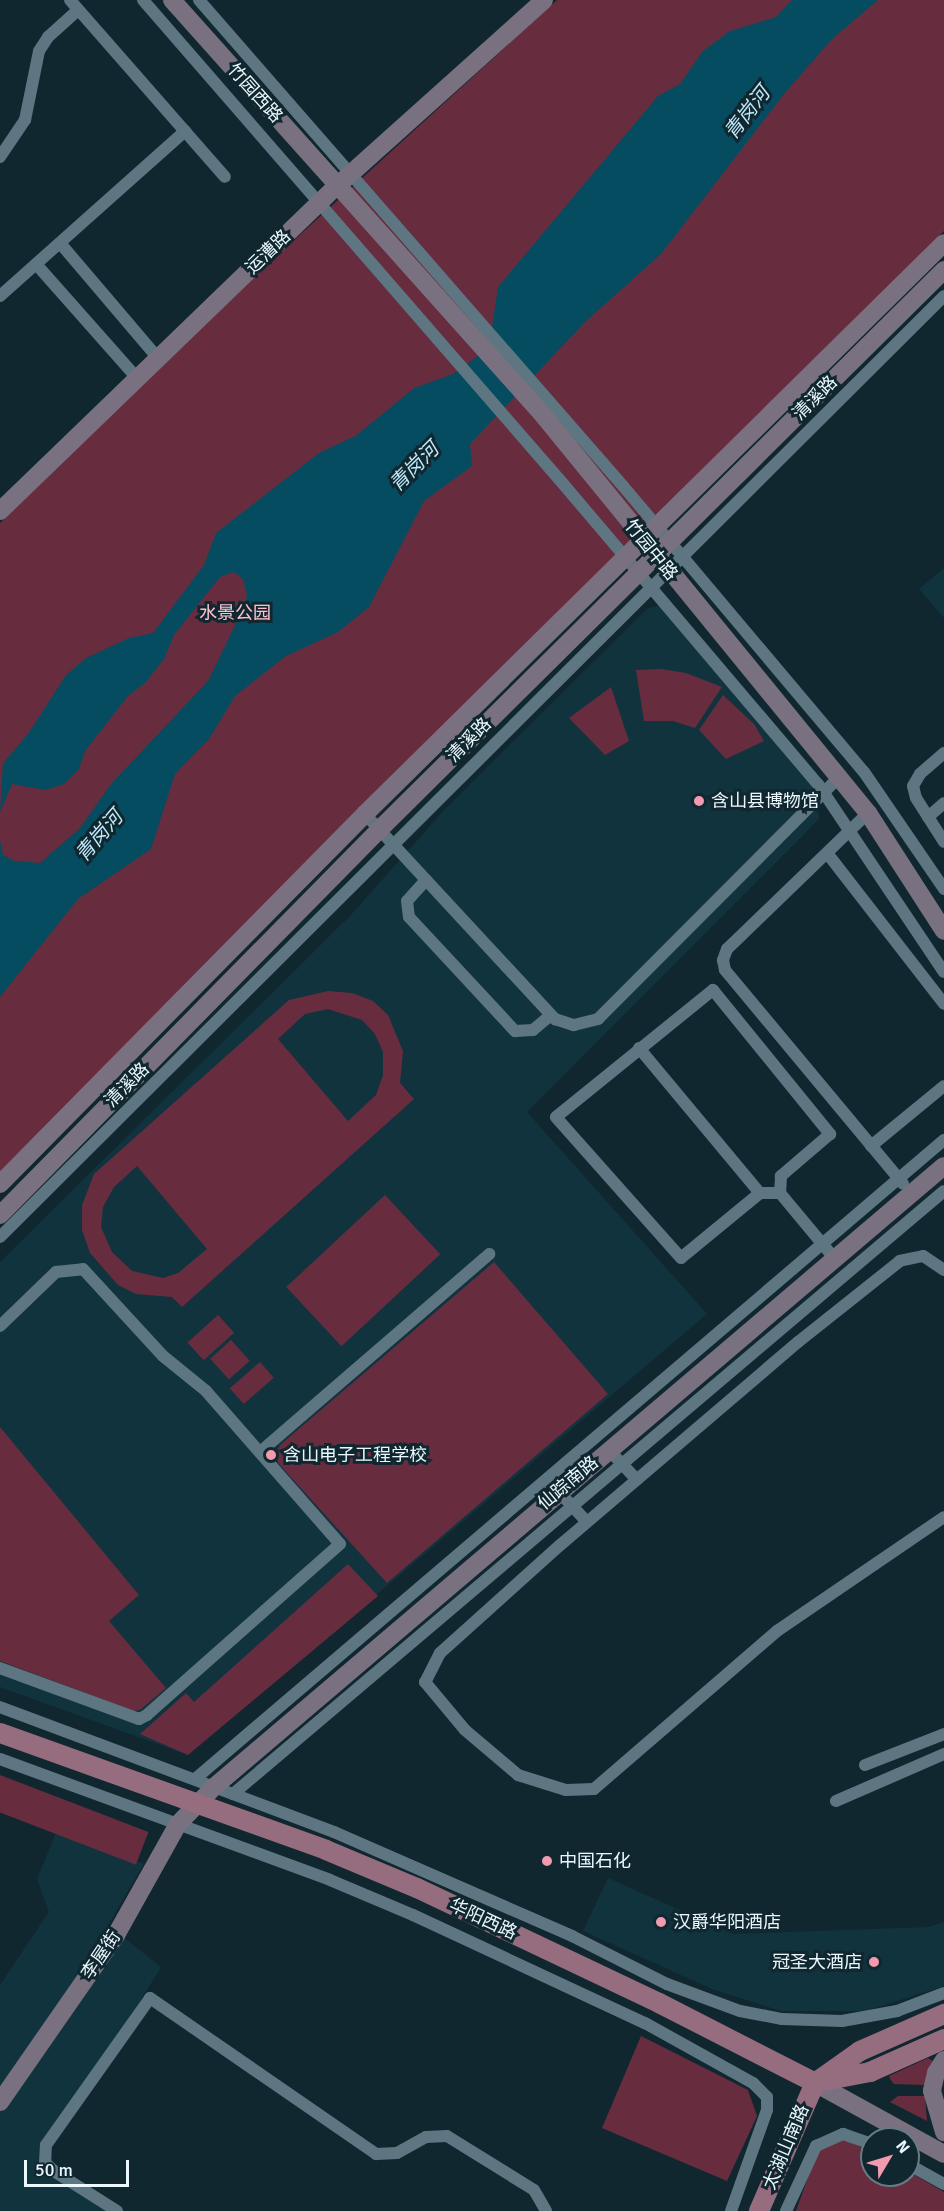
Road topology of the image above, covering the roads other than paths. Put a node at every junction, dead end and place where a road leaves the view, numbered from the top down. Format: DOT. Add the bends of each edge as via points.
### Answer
graph roads {
  1 [pos="70,0"];
  2 [pos="143,0"];
  3 [pos="172,0"];
  4 [pos="199,0"];
  5 [pos="536,2"];
  6 [pos="78,10"];
  7 [pos="185,131"];
  8 [pos="0,157"];
  9 [pos="225,177"];
  10 [pos="344,180"];
  11 [pos="320,202"];
  12 [pos="60,243"];
  13 [pos="944,243"];
  14 [pos="36,264"];
  15 [pos="944,270"];
  16 [pos="944,296"];
  17 [pos="0,297"];
  18 [pos="890,297"];
  19 [pos="903,310"];
  20 [pos="158,358"];
  21 [pos="137,378"];
  22 [pos="0,511"];
  23 [pos="663,534"];
  24 [pos="649,548"];
  25 [pos="683,557"];
  26 [pos="626,558"];
  27 [pos="668,571"];
  28 [pos="638,572"];
  29 [pos="652,588"];
  30 [pos="944,753"];
  31 [pos="839,777"];
  32 [pos="824,792"];
  33 [pos="944,803"];
  34 [pos="868,813"];
  35 [pos="365,814"];
  36 [pos="928,817"];
  37 [pos="380,829"];
  38 [pos="851,830"];
  39 [pos="944,842"];
  40 [pos="394,844"];
  41 [pos="827,853"];
  42 [pos="426,880"];
  43 [pos="944,889"];
  44 [pos="944,931"];
  45 [pos="944,972"];
  46 [pos="944,1004"];
  47 [pos="551,1015"];
  48 [pos="135,1046"];
  49 [pos="639,1048"];
  50 [pos="150,1062"];
  51 [pos="944,1086"];
  52 [pos="944,1140"];
  53 [pos="871,1146"];
  54 [pos="944,1166"];
  55 [pos="899,1179"];
  56 [pos="0,1184"];
  57 [pos="944,1191"];
  58 [pos="760,1193"];
  59 [pos="780,1193"];
  60 [pos="911,1194"];
  61 [pos="0,1215"];
  62 [pos="0,1237"];
  63 [pos="822,1244"];
  64 [pos="489,1254"];
  65 [pos="835,1259"];
  66 [pos="944,1270"];
  67 [pos="0,1326"];
  68 [pos="608,1449"];
  69 [pos="260,1452"];
  70 [pos="622,1464"];
  71 [pos="637,1480"];
  72 [pos="558,1491"];
  73 [pos="573,1506"];
  74 [pos="944,1517"];
  75 [pos="587,1522"];
  76 [pos="0,1668"];
  77 [pos="0,1707"];
  78 [pos="0,1734"];
  79 [pos="944,1734"];
  80 [pos="944,1754"];
  81 [pos="0,1759"];
  82 [pos="865,1765"];
  83 [pos="195,1779"];
  84 [pos="214,1787"];
  85 [pos="234,1794"];
  86 [pos="836,1801"];
  87 [pos="197,1805"];
  88 [pos="178,1824"];
  89 [pos="944,1993"];
  90 [pos="944,2014"];
  91 [pos="944,2039"];
  92 [pos="944,2060"];
  93 [pos="944,2078"];
  94 [pos="815,2083"];
  95 [pos="0,2102"];
  96 [pos="944,2106"];
  97 [pos="944,2132"];
  98 [pos="860,2139"];
  99 [pos="944,2154"];
  100 [pos="920,2171"];
  101 [pos="944,2184"];
  102 [pos="117,2211"];
  103 [pos="546,2211"];
  104 [pos="731,2211"];
  105 [pos="759,2211"];
  106 [pos="786,2211"];
  1 -- 6 [label="street"];
  2 -- 11 [label="street"];
  3 -- 10 [label="main road, 竹园西路"];
  4 -- 10 [label="street"];
  5 -- 10 [label="main road, 运漕路"];
  6 -- 7 [label="street"];
  6 -- 8 [label="street" via="48,37 39,51 25,120"];
  7 -- 9 [label="street"];
  7 -- 12 [label="street"];
  10 -- 11 [label="main road, 运漕路"];
  10 -- 23 [label="street"];
  10 -- 24 [label="main road, 竹园中路" via="543,415"];
  11 -- 20 [label="main road, 运漕路"];
  11 -- 26 [label="street"];
  12 -- 14 [label="street"];
  12 -- 20 [label="street"];
  13 -- 18 [label="main road, 清溪路"];
  14 -- 17 [label="street"];
  14 -- 21 [label="street"];
  15 -- 19 [label="main road, 清溪路"];
  16 -- 25 [label="street"];
  18 -- 19 [label="main road"];
  18 -- 23 [label="main road, 清溪路"];
  19 -- 23 [label="main road, 清溪路"];
  20 -- 21 [label="main road, 运漕路"];
  21 -- 22 [label="main road, 运漕路"];
  23 -- 24 [label="main road, 清溪路"];
  23 -- 25 [label="street"];
  24 -- 26 [label="main road, 清溪路"];
  24 -- 27 [label="main road, 竹园中路"];
  24 -- 28 [label="main road, 清溪路"];
  25 -- 27 [label="street"];
  25 -- 43 [label="street" via="864,772"];
  26 -- 28 [label="street"];
  26 -- 35 [label="main road, 清溪路"];
  27 -- 29 [label="street"];
  27 -- 31 [label="main road, 竹园中路"];
  28 -- 29 [label="street"];
  28 -- 37 [label="main road, 清溪路"];
  29 -- 32 [label="street"];
  29 -- 40 [label="street"];
  30 -- 36 [label="street" via="920,774 913,786"];
  31 -- 32 [label="street"];
  31 -- 34 [label="main road, 竹园中路"];
  32 -- 38 [label="street"];
  32 -- 47 [label="street" via="598,1019 574,1025"];
  33 -- 36 [label="street"];
  34 -- 38 [label="street"];
  34 -- 44 [label="main road, 竹园中路"];
  35 -- 37 [label="street"];
  35 -- 48 [label="main road, 清溪路"];
  36 -- 39 [label="street"];
  37 -- 40 [label="street"];
  37 -- 50 [label="main road, 清溪路"];
  38 -- 41 [label="street"];
  38 -- 45 [label="street"];
  40 -- 42 [label="street"];
  40 -- 62 [label="street"];
  41 -- 46 [label="street"];
  41 -- 53 [label="street" via="728,949 724,970"];
  42 -- 47 [label="street"];
  42 -- 47 [label="street" via="407,901 409,917 417,926 515,1031 533,1030"];
  48 -- 50 [label="main road"];
  48 -- 56 [label="main road, 清溪路"];
  49 -- 58 [label="street"];
  49 -- 58 [label="street" via="556,1117 681,1258"];
  49 -- 59 [label="street" via="713,990 830,1134 781,1176"];
  50 -- 61 [label="main road, 清溪路"];
  51 -- 53 [label="street"];
  52 -- 55 [label="street"];
  53 -- 55 [label="street"];
  54 -- 60 [label="main road, 仙踪南路"];
  55 -- 60 [label="street"];
  55 -- 63 [label="street"];
  57 -- 70 [label="street"];
  58 -- 59 [label="street"];
  59 -- 63 [label="street"];
  60 -- 65 [label="main road, 仙踪南路"];
  63 -- 65 [label="street"];
  63 -- 83 [label="street"];
  64 -- 69 [label="street"];
  65 -- 68 [label="main road, 仙踪南路"];
  66 -- 71 [label="street" via="923,1256 900,1261"];
  67 -- 69 [label="street" via="56,1272 82,1269 163,1356 206,1391"];
  68 -- 70 [label="street"];
  68 -- 72 [label="main road, 仙踪南路"];
  69 -- 76 [label="street" via="340,1544 147,1716 128,1717"];
  70 -- 71 [label="street"];
  70 -- 73 [label="street"];
  71 -- 75 [label="street"];
  72 -- 73 [label="street"];
  72 -- 84 [label="main road, 仙踪南路"];
  73 -- 75 [label="street"];
  73 -- 85 [label="street"];
  74 -- 75 [label="street" via="777,1631 594,1790 587,1791 566,1790 518,1776 465,1730 425,1682 440,1653"];
  77 -- 83 [label="street"];
  78 -- 87 [label="main road, 华阳西路"];
  79 -- 82 [label="street"];
  80 -- 86 [label="street"];
  81 -- 88 [label="street"];
  83 -- 84 [label="street"];
  84 -- 85 [label="street"];
  84 -- 87 [label="main road, 仙踪南路"];
  85 -- 89 [label="street" via="334,1832 561,1932 667,1984 740,2011 782,2019 842,2021 897,2011"];
  87 -- 88 [label="main road, 李屋街"];
  87 -- 94 [label="main road, 华阳西路" via="417,1888 659,2003"];
  88 -- 95 [label="main road, 李屋街" via="116,1935"];
  88 -- 104 [label="street" via="413,1915 645,2023 753,2083 767,2097 768,2110"];
  90 -- 94 [label="main road, 太湖山南路" via="860,2051"];
  91 -- 94 [label="main road, 太湖山南路" via="870,2072"];
  92 -- 97 [label="main road" via="932,2091"];
  93 -- 96 [label="street"];
  94 -- 99 [label="main road, 华阳西路"];
  94 -- 105 [label="main road, 太湖山南路"];
  98 -- 106 [label="street" via="849,2134 828,2138 816,2146"];
  100 -- 101 [label="street"];
  102 -- 103 [label="street" via="49,2167 45,2163 46,2145 150,1998 376,2154 397,2153 426,2138 447,2136 534,2190"];
}
